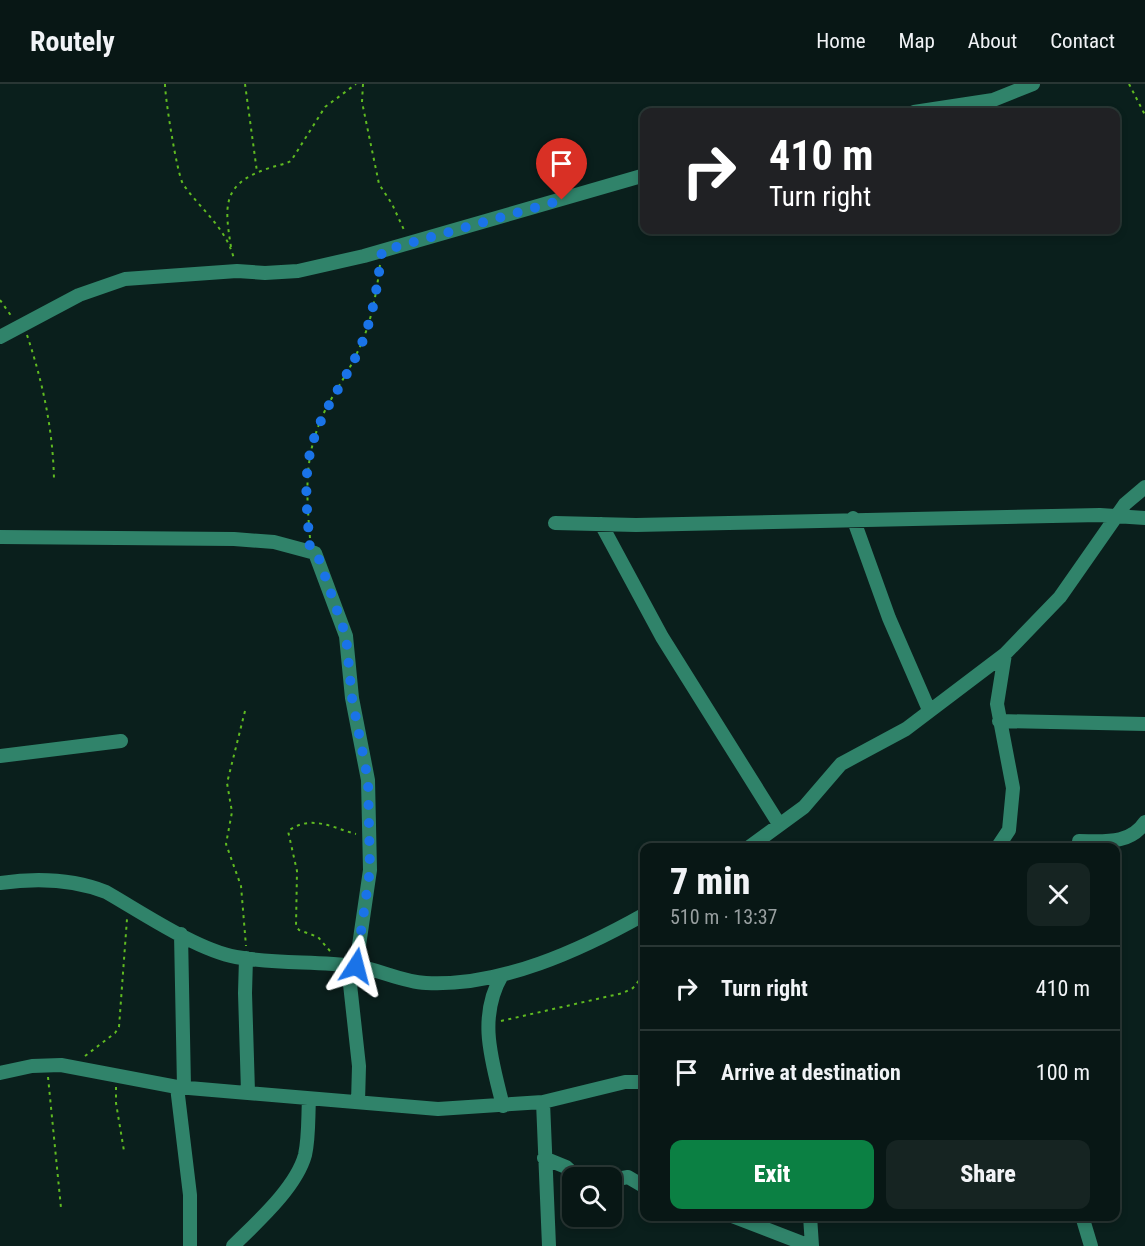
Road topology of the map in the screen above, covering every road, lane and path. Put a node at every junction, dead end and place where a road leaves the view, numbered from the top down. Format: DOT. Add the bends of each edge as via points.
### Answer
graph roads {
  1 [pos="165,84"];
  2 [pos="245,84"];
  3 [pos="356,84"];
  4 [pos="363,84"];
  5 [pos="1033,84"];
  6 [pos="1129,84"];
  7 [pos="940,108"];
  8 [pos="1145,115"];
  9 [pos="257,172"];
  10 [pos="640,176"];
  11 [pos="410,243"];
  12 [pos="231,247"];
  13 [pos="382,251"];
  14 [pos="237,271"];
  15 [pos="0,300"];
  16 [pos="21,326"];
  17 [pos="0,337"];
  18 [pos="54,480"];
  19 [pos="1145,487"];
  20 [pos="1116,516"];
  21 [pos="853,518"];
  22 [pos="1145,518"];
  23 [pos="555,523"];
  24 [pos="601,524"];
  25 [pos="0,537"];
  26 [pos="310,550"];
  27 [pos="1005,654"];
  28 [pos="929,710"];
  29 [pos="245,711"];
  30 [pos="999,721"];
  31 [pos="1145,724"];
  32 [pos="121,741"];
  33 [pos="0,756"];
  34 [pos="1145,822"];
  35 [pos="779,824"];
  36 [pos="1009,830"];
  37 [pos="370,838"];
  38 [pos="1079,841"];
  39 [pos="754,843"];
  40 [pos="1000,843"];
  41 [pos="1007,843"];
  42 [pos="0,884"];
  43 [pos="128,904"];
  44 [pos="640,917"];
  45 [pos="181,934"];
  46 [pos="246,958"];
  47 [pos="348,966"];
  48 [pos="502,975"];
  49 [pos="640,979"];
  50 [pos="486,1024"];
  51 [pos="47,1065"];
  52 [pos="70,1067"];
  53 [pos="0,1073"];
  54 [pos="117,1076"];
  55 [pos="640,1082"];
  56 [pos="180,1087"];
  57 [pos="248,1092"];
  58 [pos="309,1099"];
  59 [pos="358,1102"];
  60 [pos="543,1102"];
  61 [pos="503,1106"];
  62 [pos="123,1151"];
  63 [pos="544,1158"];
  64 [pos="566,1167"];
  65 [pos="622,1179"];
  66 [pos="640,1184"];
  67 [pos="61,1208"];
  68 [pos="745,1221"];
  69 [pos="810,1221"];
  70 [pos="1084,1221"];
  71 [pos="190,1246"];
  72 [pos="232,1246"];
  73 [pos="549,1246"];
  74 [pos="811,1246"];
  75 [pos="1091,1246"];
  1 -- 12 [label="path" via="181,179"];
  2 -- 9 [label="path"];
  3 -- 9 [label="path" via="325,107 291,161"];
  4 -- 11 [label="path" via="362,102 379,184"];
  5 -- 7 [label="street" via="993,100"];
  6 -- 8 [label="path"];
  9 -- 12 [label="path" via="233,189 228,198"];
  10 -- 11 [label="street"];
  11 -- 13 [label="street"];
  12 -- 14 [label="path"];
  13 -- 14 [label="street" via="298,271"];
  13 -- 26 [label="path" via="374,310 365,336 325,408 310,453"];
  14 -- 16 [label="street" via="125,279 79,295"];
  15 -- 16 [label="path"];
  16 -- 17 [label="street"];
  16 -- 18 [label="path" via="36,363 49,417"];
  19 -- 20 [label="street"];
  20 -- 21 [label="street"];
  20 -- 22 [label="street"];
  20 -- 27 [label="street" via="1060,597"];
  21 -- 24 [label="street"];
  21 -- 28 [label="street" via="889,618"];
  23 -- 24 [label="street"];
  24 -- 35 [label="street" via="662,637"];
  25 -- 26 [label="street" via="234,539"];
  26 -- 37 [label="street" via="319,559 346,636 352,698 368,780"];
  27 -- 28 [label="street"];
  27 -- 30 [label="street" via="997,704"];
  28 -- 35 [label="street" via="906,729 841,764 804,807"];
  29 -- 46 [label="path" via="227,783 232,812 226,843 241,886"];
  30 -- 31 [label="street"];
  30 -- 36 [label="street" via="1013,776"];
  32 -- 33 [label="street"];
  34 -- 38 [label="street" via="1119,840"];
  35 -- 39 [label="street"];
  36 -- 40 [label="street"];
  36 -- 41 [label="street"];
  37 -- 47 [label="street" via="370,870"];
  37 -- 47 [label="path" via="317,822 288,831 297,871 296,926 318,937"];
  42 -- 43 [label="street" via="23,880 91,886"];
  43 -- 45 [label="street"];
  43 -- 52 [label="path" via="119,1027"];
  44 -- 48 [label="street" via="579,949"];
  45 -- 46 [label="street" via="210,949"];
  45 -- 56 [label="street"];
  46 -- 47 [label="street"];
  46 -- 57 [label="street"];
  47 -- 48 [label="street" via="426,983"];
  47 -- 59 [label="street" via="359,1066"];
  48 -- 50 [label="street" via="490,999"];
  49 -- 50 [label="path" via="623,993"];
  50 -- 61 [label="street"];
  51 -- 52 [label="street"];
  51 -- 53 [label="street"];
  51 -- 67 [label="path"];
  52 -- 54 [label="street"];
  54 -- 56 [label="street"];
  54 -- 62 [label="path" via="116,1103"];
  55 -- 60 [label="street" via="625,1082"];
  56 -- 57 [label="street"];
  56 -- 71 [label="street" via="190,1195"];
  57 -- 58 [label="street"];
  58 -- 59 [label="street"];
  58 -- 72 [label="street" via="303,1161 267,1211"];
  59 -- 61 [label="street" via="438,1109"];
  60 -- 61 [label="street"];
  60 -- 63 [label="street"];
  63 -- 64 [label="street"];
  63 -- 73 [label="street"];
  65 -- 66 [label="street"];
  68 -- 74 [label="street"];
  69 -- 74 [label="street"];
  70 -- 75 [label="street"];
}
